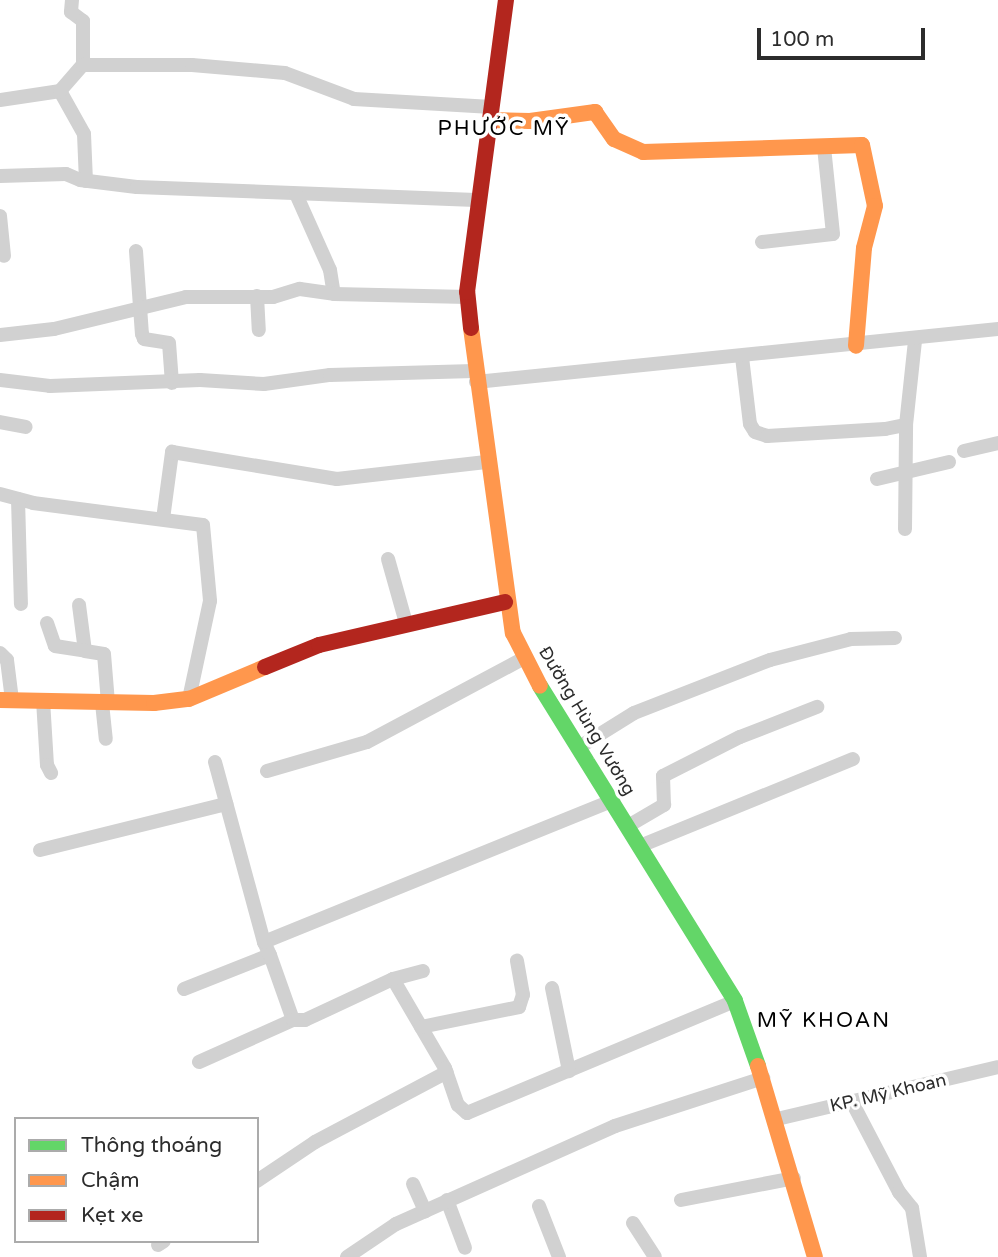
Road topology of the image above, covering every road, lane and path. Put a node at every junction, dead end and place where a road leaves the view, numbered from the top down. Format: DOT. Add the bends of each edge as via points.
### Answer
graph roads {
  1 [pos="72,0"];
  2 [pos="506,0"];
  3 [pos="83,65"];
  4 [pos="60,91"];
  5 [pos="0,100"];
  6 [pos="491,113"];
  7 [pos="824,147"];
  8 [pos="0,176"];
  9 [pos="86,181"];
  10 [pos="296,194"];
  11 [pos="476,200"];
  12 [pos="0,217"];
  13 [pos="762,242"];
  14 [pos="136,251"];
  15 [pos="4,256"];
  16 [pos="334,294"];
  17 [pos="257,296"];
  18 [pos="468,297"];
  19 [pos="140,311"];
  20 [pos="998,329"];
  21 [pos="259,330"];
  22 [pos="0,335"];
  23 [pos="915,341"];
  24 [pos="856,346"];
  25 [pos="743,357"];
  26 [pos="475,377"];
  27 [pos="0,380"];
  28 [pos="172,383"];
  29 [pos="0,422"];
  30 [pos="906,425"];
  31 [pos="26,427"];
  32 [pos="998,443"];
  33 [pos="964,451"];
  34 [pos="486,462"];
  35 [pos="950,462"];
  36 [pos="906,471"];
  37 [pos="877,480"];
  38 [pos="0,494"];
  39 [pos="18,499"];
  40 [pos="163,519"];
  41 [pos="905,529"];
  42 [pos="388,559"];
  43 [pos="505,602"];
  44 [pos="21,604"];
  45 [pos="79,605"];
  46 [pos="405,623"];
  47 [pos="47,624"];
  48 [pos="895,638"];
  49 [pos="85,651"];
  50 [pos="0,653"];
  51 [pos="524,658"];
  52 [pos="189,699"];
  53 [pos="6,700"];
  54 [pos="43,700"];
  55 [pos="105,703"];
  56 [pos="817,707"];
  57 [pos="106,739"];
  58 [pos="581,746"];
  59 [pos="853,759"];
  60 [pos="215,762"];
  61 [pos="267,771"];
  62 [pos="51,773"];
  63 [pos="613,800"];
  64 [pos="226,804"];
  65 [pos="628,826"];
  66 [pos="640,846"];
  67 [pos="40,850"];
  68 [pos="267,949"];
  69 [pos="517,961"];
  70 [pos="424,971"];
  71 [pos="393,979"];
  72 [pos="552,988"];
  73 [pos="184,989"];
  74 [pos="735,1001"];
  75 [pos="293,1020"];
  76 [pos="421,1027"];
  77 [pos="200,1062"];
  78 [pos="997,1068"];
  79 [pos="569,1071"];
  80 [pos="447,1072"];
  81 [pos="763,1078"];
  82 [pos="852,1102"];
  83 [pos="778,1119"];
  84 [pos="794,1178"];
  85 [pos="259,1180"];
  86 [pos="412,1184"];
  87 [pos="447,1200"];
  88 [pos="681,1200"];
  89 [pos="539,1206"];
  90 [pos="425,1211"];
  91 [pos="633,1223"];
  92 [pos="465,1248"];
  93 [pos="346,1257"];
  94 [pos="558,1257"];
  95 [pos="655,1257"];
  96 [pos="815,1257"];
  97 [pos="920,1257"];
  1 -- 3 [label="street" via="71,12 83,21"];
  2 -- 6 [label="street, Đường Hùng Vương"];
  3 -- 4 [label="street"];
  3 -- 6 [label="street" via="285,73 354,99"];
  4 -- 5 [label="street"];
  4 -- 9 [label="street" via="85,134"];
  6 -- 7 [label="street" via="530,121 595,112 614,139 643,152"];
  6 -- 11 [label="street, Đường Hùng Vương"];
  7 -- 13 [label="street" via="833,234"];
  7 -- 24 [label="street" via="862,145 875,206 864,248"];
  8 -- 9 [label="street" via="66,174"];
  9 -- 10 [label="street"];
  10 -- 11 [label="street"];
  10 -- 16 [label="street" via="330,270"];
  11 -- 18 [label="street, Đường Hùng Vương"];
  12 -- 15 [label="street"];
  14 -- 19 [label="street"];
  16 -- 17 [label="street" via="300,289"];
  16 -- 18 [label="street"];
  17 -- 19 [label="street" via="186,297"];
  17 -- 21 [label="street"];
  18 -- 26 [label="street, Đường Hùng Vương"];
  19 -- 22 [label="street"];
  19 -- 28 [label="street" via="144,339 171,346"];
  20 -- 23 [label="street"];
  23 -- 24 [label="street"];
  23 -- 30 [label="street"];
  24 -- 25 [label="street"];
  25 -- 26 [label="street"];
  25 -- 30 [label="street" via="750,424 755,432 767,436"];
  26 -- 28 [label="street" via="330,375 264,384"];
  26 -- 34 [label="street, Đường Hùng Vương"];
  27 -- 28 [label="street" via="50,386"];
  29 -- 31 [label="street"];
  30 -- 36 [label="street"];
  32 -- 33 [label="street"];
  34 -- 40 [label="street" via="337,479 172,452"];
  34 -- 43 [label="street, Đường Hùng Vương"];
  35 -- 36 [label="street"];
  36 -- 37 [label="street"];
  36 -- 41 [label="street"];
  38 -- 39 [label="street"];
  39 -- 40 [label="street"];
  39 -- 44 [label="street"];
  40 -- 52 [label="street" via="197,523 205,530 210,601"];
  42 -- 46 [label="street"];
  43 -- 46 [label="street"];
  43 -- 51 [label="street, Đường Hùng Vương"];
  45 -- 49 [label="street"];
  46 -- 52 [label="street" via="300,651"];
  47 -- 49 [label="street" via="55,646"];
  48 -- 58 [label="street" via="851,639 770,660 634,713"];
  49 -- 55 [label="street" via="104,654"];
  50 -- 53 [label="street" via="7,660"];
  51 -- 58 [label="street, Đường Hùng Vương"];
  51 -- 61 [label="street" via="366,742"];
  52 -- 55 [label="street"];
  53 -- 54 [label="street"];
  54 -- 55 [label="street"];
  54 -- 62 [label="street"];
  55 -- 57 [label="street"];
  56 -- 65 [label="street" via="740,737 663,776 664,805"];
  58 -- 63 [label="street, Đường Hùng Vương"];
  59 -- 66 [label="street"];
  60 -- 64 [label="street"];
  63 -- 65 [label="street, Đường Hùng Vương"];
  63 -- 68 [label="street"];
  64 -- 67 [label="street"];
  64 -- 68 [label="street"];
  65 -- 66 [label="street, Đường Hùng Vương"];
  66 -- 74 [label="street, Đường Hùng Vương"];
  68 -- 73 [label="street"];
  68 -- 75 [label="street"];
  69 -- 76 [label="street" via="523,995 519,1007"];
  70 -- 71 [label="street"];
  71 -- 75 [label="street" via="305,1020"];
  71 -- 76 [label="street"];
  72 -- 79 [label="street"];
  74 -- 79 [label="street"];
  74 -- 81 [label="street, Đường Hùng Vương"];
  75 -- 77 [label="street"];
  76 -- 80 [label="street"];
  78 -- 82 [label="street, KP. Mỹ Khoan"];
  79 -- 80 [label="street" via="467,1114 458,1105"];
  80 -- 85 [label="street" via="315,1142"];
  81 -- 83 [label="street, Đường Hùng Vương"];
  81 -- 87 [label="street" via="615,1126"];
  82 -- 83 [label="street, KP. Mỹ Khoan"];
  82 -- 97 [label="street" via="912,1208"];
  83 -- 84 [label="street, Đường Hùng Vương"];
  84 -- 88 [label="street"];
  84 -- 96 [label="street, Đường Hùng Vương"];
  86 -- 90 [label="street"];
  87 -- 90 [label="street"];
  87 -- 92 [label="street"];
  89 -- 94 [label="street"];
  90 -- 93 [label="street"];
  91 -- 95 [label="street"];
}
